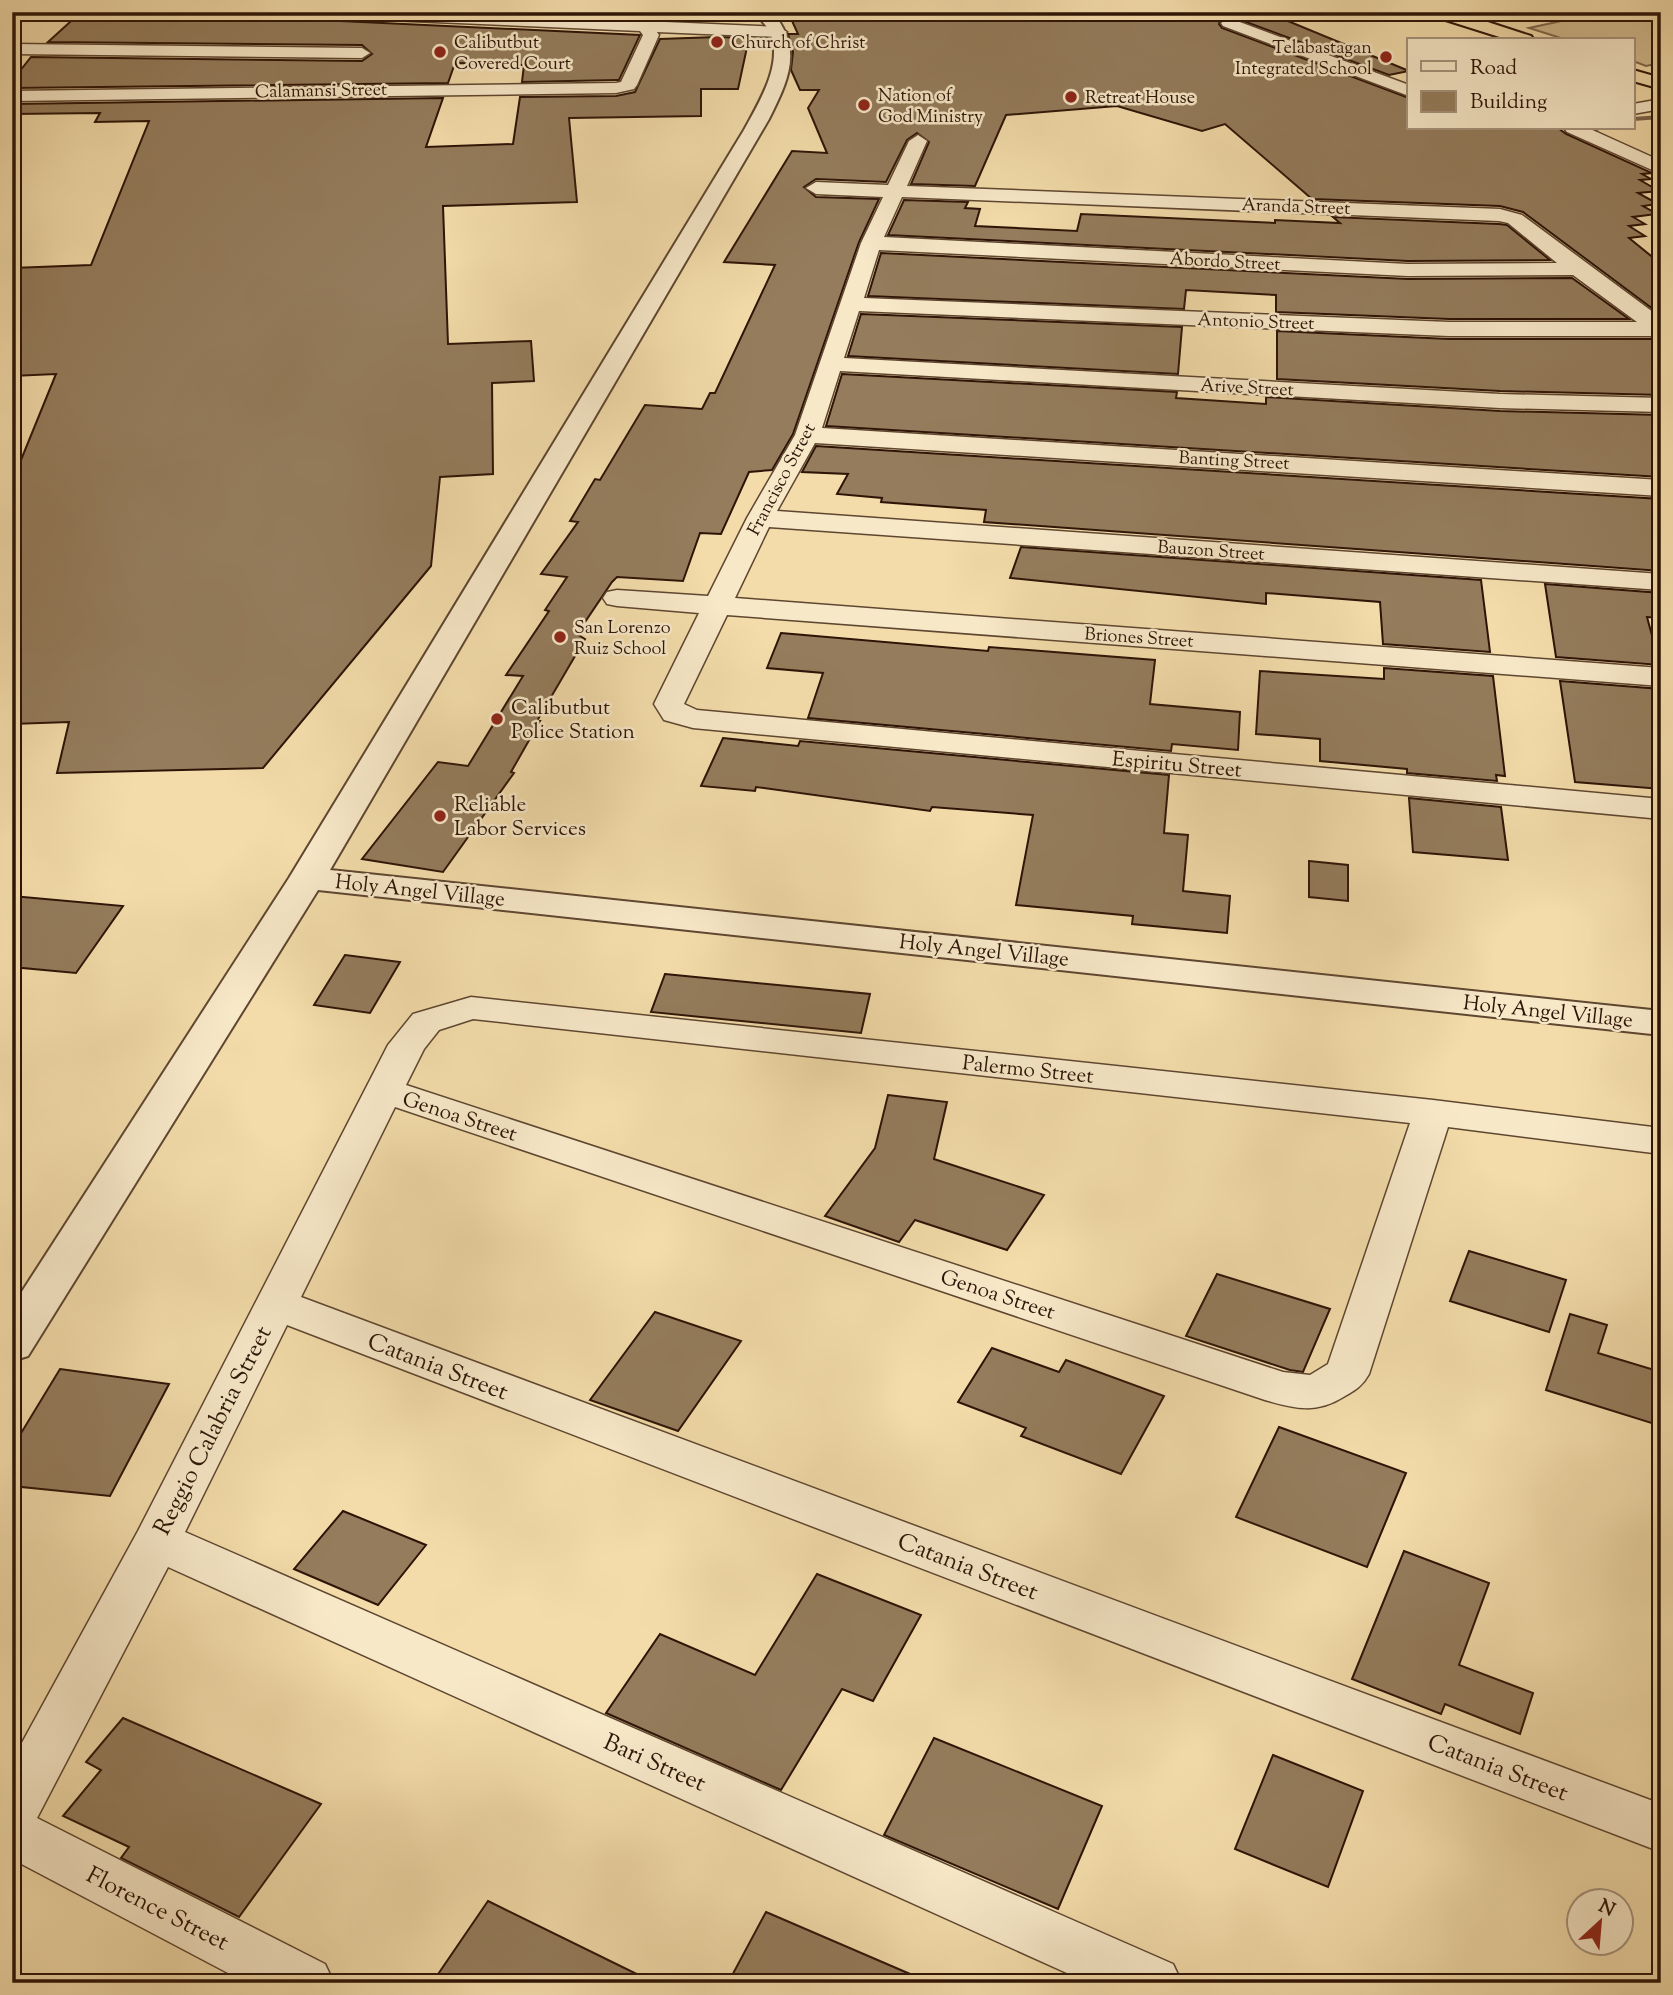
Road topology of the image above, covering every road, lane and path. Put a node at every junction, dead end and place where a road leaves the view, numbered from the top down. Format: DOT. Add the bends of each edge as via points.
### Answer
graph roads {
  1 [pos="319,12"];
  2 [pos="1439,12"];
  3 [pos="405,16"];
  4 [pos="771,22"];
  5 [pos="1229,23"];
  6 [pos="645,26"];
  7 [pos="1519,38"];
  8 [pos="12,48"];
  9 [pos="362,53"];
  10 [pos="1634,75"];
  11 [pos="1661,84"];
  12 [pos="332,90"];
  13 [pos="1407,90"];
  14 [pos="12,96"];
  15 [pos="1661,104"];
  16 [pos="1634,109"];
  17 [pos="1578,130"];
  18 [pos="918,141"];
  19 [pos="1661,168"];
  20 [pos="816,188"];
  21 [pos="894,191"];
  22 [pos="871,243"];
  23 [pos="1578,269"];
  24 [pos="850,304"];
  25 [pos="1661,329"];
  26 [pos="833,364"];
  27 [pos="1661,405"];
  28 [pos="807,435"];
  29 [pos="1661,488"];
  30 [pos="761,518"];
  31 [pos="1661,582"];
  32 [pos="618,598"];
  33 [pos="717,604"];
  34 [pos="1661,677"];
  35 [pos="693,719"];
  36 [pos="1661,809"];
  37 [pos="307,878"];
  38 [pos="1661,1023"];
  39 [pos="407,1045"];
  40 [pos="386,1091"];
  41 [pos="1433,1113"];
  42 [pos="1661,1141"];
  43 [pos="275,1304"];
  44 [pos="12,1344"];
  45 [pos="157,1541"];
  46 [pos="12,1813"];
  47 [pos="1661,1828"];
  48 [pos="12,1832"];
  49 [pos="304,1983"];
  50 [pos="1153,1983"];
  1 -- 3 [label="street"];
  2 -- 7 [label="highway"];
  3 -- 6 [label="street"];
  3 -- 9 [label="street"];
  4 -- 6 [label="street"];
  4 -- 37 [label="street" via="782,60 754,130"];
  5 -- 13 [label="street"];
  6 -- 12 [label="street, Calamansi Street" via="651,35 628,85 602,89"];
  8 -- 9 [label="street"];
  9 -- 12 [label="street"];
  10 -- 11 [label="highway"];
  12 -- 14 [label="street, Calamansi Street"];
  15 -- 16 [label="street"];
  17 -- 19 [label="street"];
  18 -- 21 [label="street, Francisco Street"];
  20 -- 21 [label="street, Aranda Street"];
  21 -- 22 [label="street, Francisco Street"];
  21 -- 23 [label="street, Aranda Street" via="1485,213 1515,219"];
  22 -- 23 [label="street, Abordo Street" via="1353,268"];
  22 -- 24 [label="street, Francisco Street"];
  23 -- 25 [label="street, Aranda Street"];
  24 -- 25 [label="street, Antonio Street" via="1448,329"];
  24 -- 26 [label="street, Francisco Street"];
  26 -- 27 [label="street, Arive Street" via="1500,401"];
  26 -- 28 [label="street, Francisco Street"];
  28 -- 29 [label="street, Banting Street"];
  28 -- 30 [label="street, Francisco Street"];
  30 -- 31 [label="street, Bauzon Street"];
  30 -- 33 [label="street, Francisco Street"];
  32 -- 33 [label="street, Briones Street"];
  33 -- 34 [label="street, Briones Street"];
  33 -- 35 [label="street, Francisco Street" via="668,704 675,713"];
  35 -- 36 [label="street, Espiritu Street"];
  37 -- 38 [label="street, Holy Angel Village"];
  37 -- 44 [label="street"];
  39 -- 40 [label="street, Reggio Calabria Street"];
  39 -- 41 [label="street, Palermo Street" via="426,1022 471,1008"];
  40 -- 41 [label="street, Genoa Street" via="1281,1388 1316,1393 1347,1374"];
  40 -- 43 [label="street, Reggio Calabria Street"];
  41 -- 42 [label="street, Palermo Street"];
  43 -- 45 [label="street, Reggio Calabria Street"];
  43 -- 47 [label="street, Catania Street"];
  45 -- 46 [label="street, Reggio Calabria Street"];
  45 -- 50 [label="street, Bari Street"];
  48 -- 49 [label="street, Florence Street"];
}
